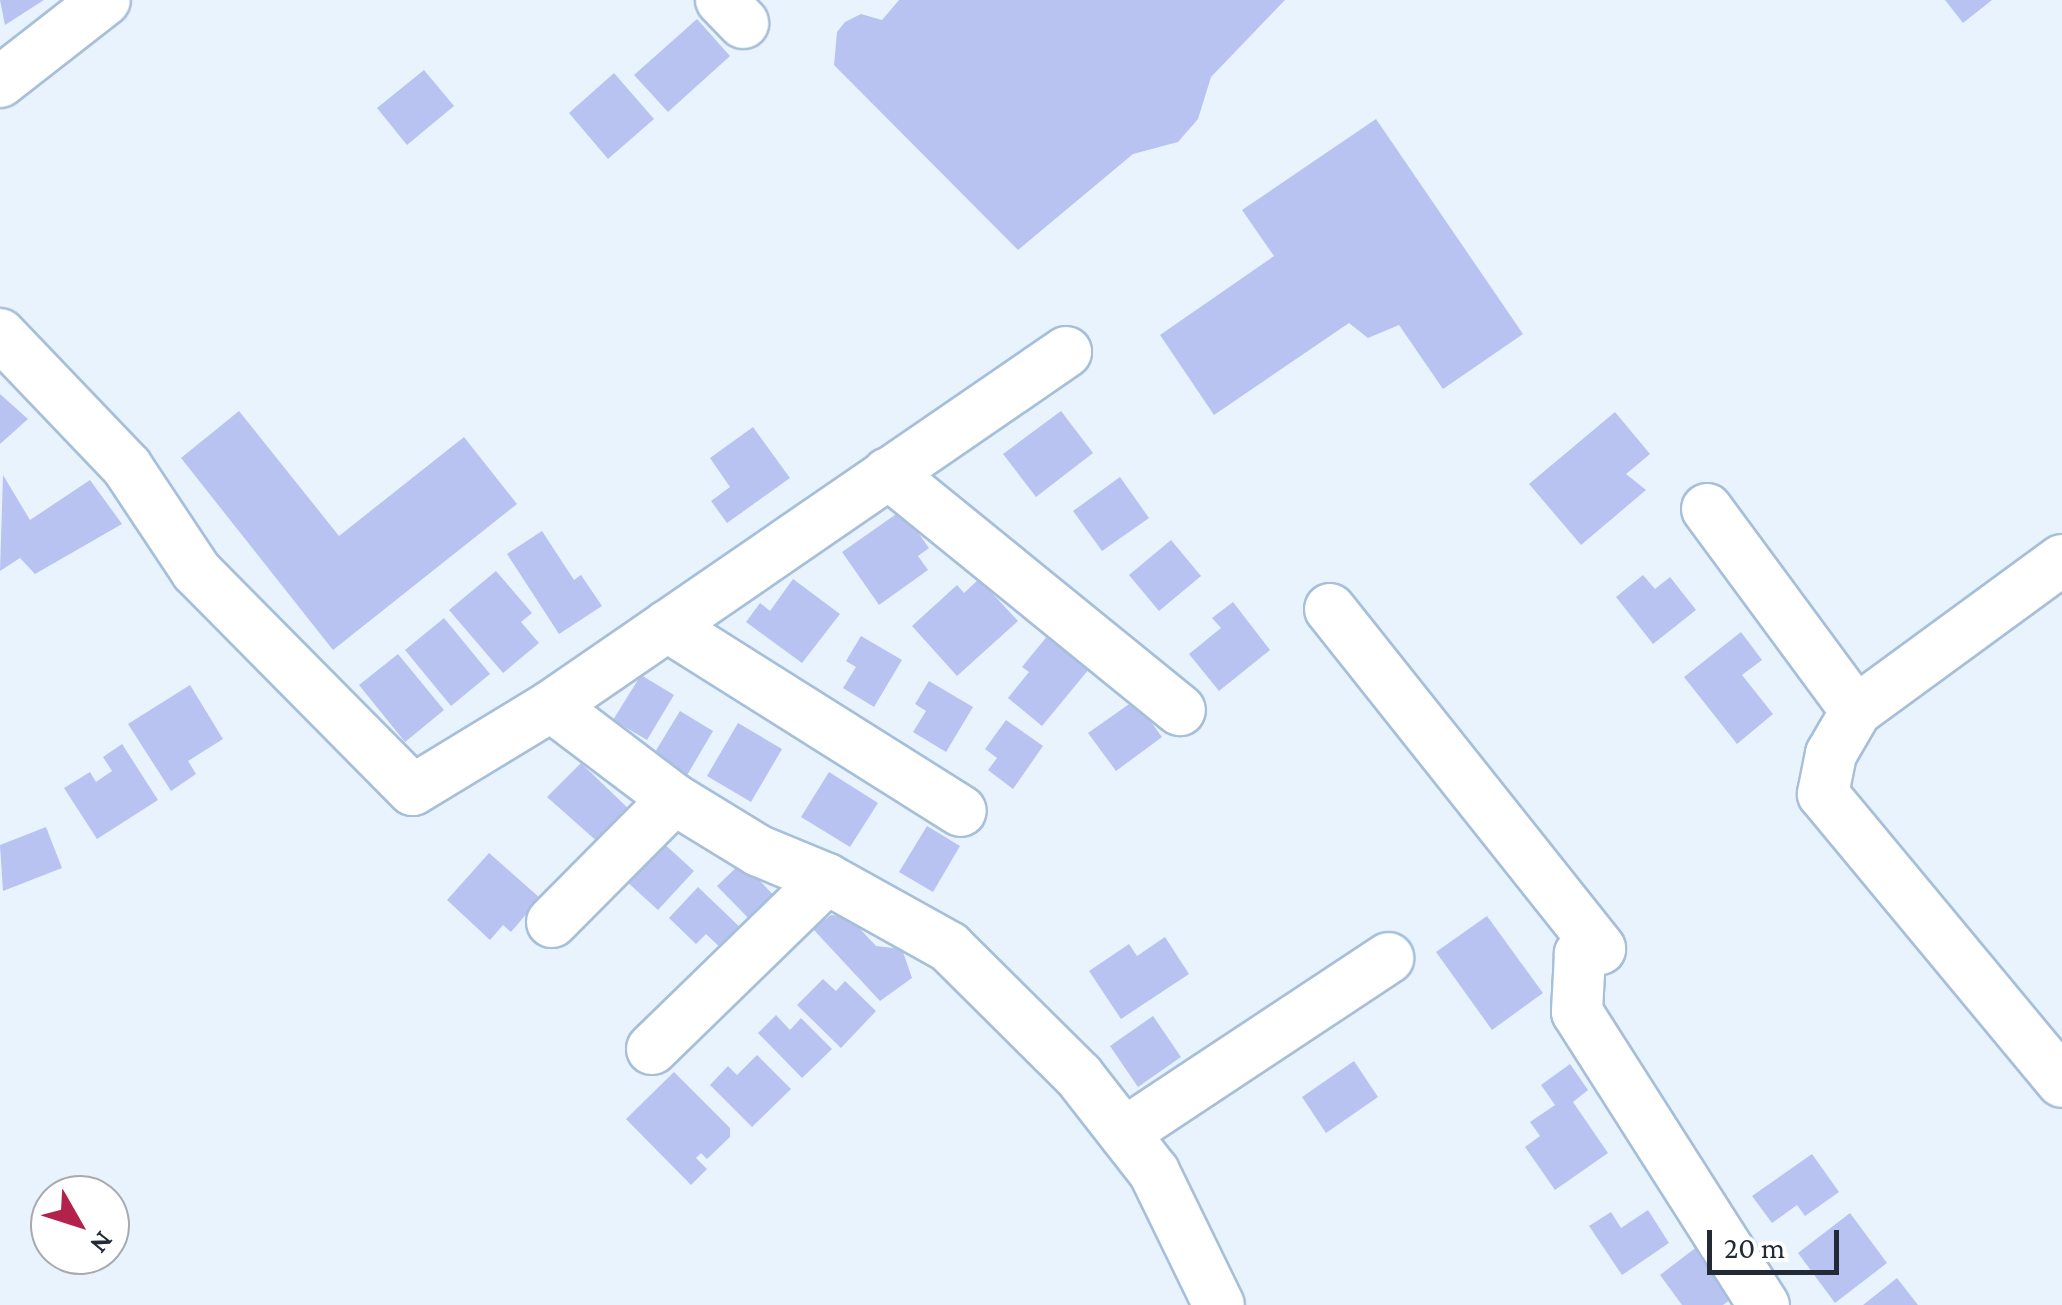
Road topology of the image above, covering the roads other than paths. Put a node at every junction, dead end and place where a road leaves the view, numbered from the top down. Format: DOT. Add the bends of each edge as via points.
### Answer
graph roads {
  1 [pos="105,0"];
  2 [pos="2,75"];
  3 [pos="0,334"];
  4 [pos="1066,352"];
  5 [pos="888,472"];
  6 [pos="1707,509"];
  7 [pos="2062,560"];
  8 [pos="1330,610"];
  9 [pos="667,626"];
  10 [pos="552,706"];
  11 [pos="1180,710"];
  12 [pos="1856,711"];
  13 [pos="674,799"];
  14 [pos="961,811"];
  15 [pos="827,878"];
  16 [pos="552,922"];
  17 [pos="1388,958"];
  18 [pos="652,1049"];
  19 [pos="2062,1082"];
  20 [pos="1124,1134"];
  21 [pos="1219,1305"];
  22 [pos="1764,1305"];
  1 -- 2 [label="street"];
  3 -- 10 [label="street" via="127,468 196,571 413,790"];
  4 -- 5 [label="street"];
  5 -- 9 [label="street"];
  5 -- 11 [label="street"];
  6 -- 12 [label="street"];
  7 -- 12 [label="street"];
  8 -- 22 [label="street" via="1600,948 1580,954 1577,1012"];
  9 -- 10 [label="street"];
  9 -- 14 [label="street"];
  10 -- 13 [label="street"];
  12 -- 19 [label="street" via="1831,754 1823,794"];
  13 -- 15 [label="street" via="760,851"];
  13 -- 16 [label="street"];
  15 -- 18 [label="street"];
  15 -- 20 [label="street" via="949,947 1079,1076"];
  17 -- 20 [label="street"];
  20 -- 21 [label="street" via="1154,1172"];
}
